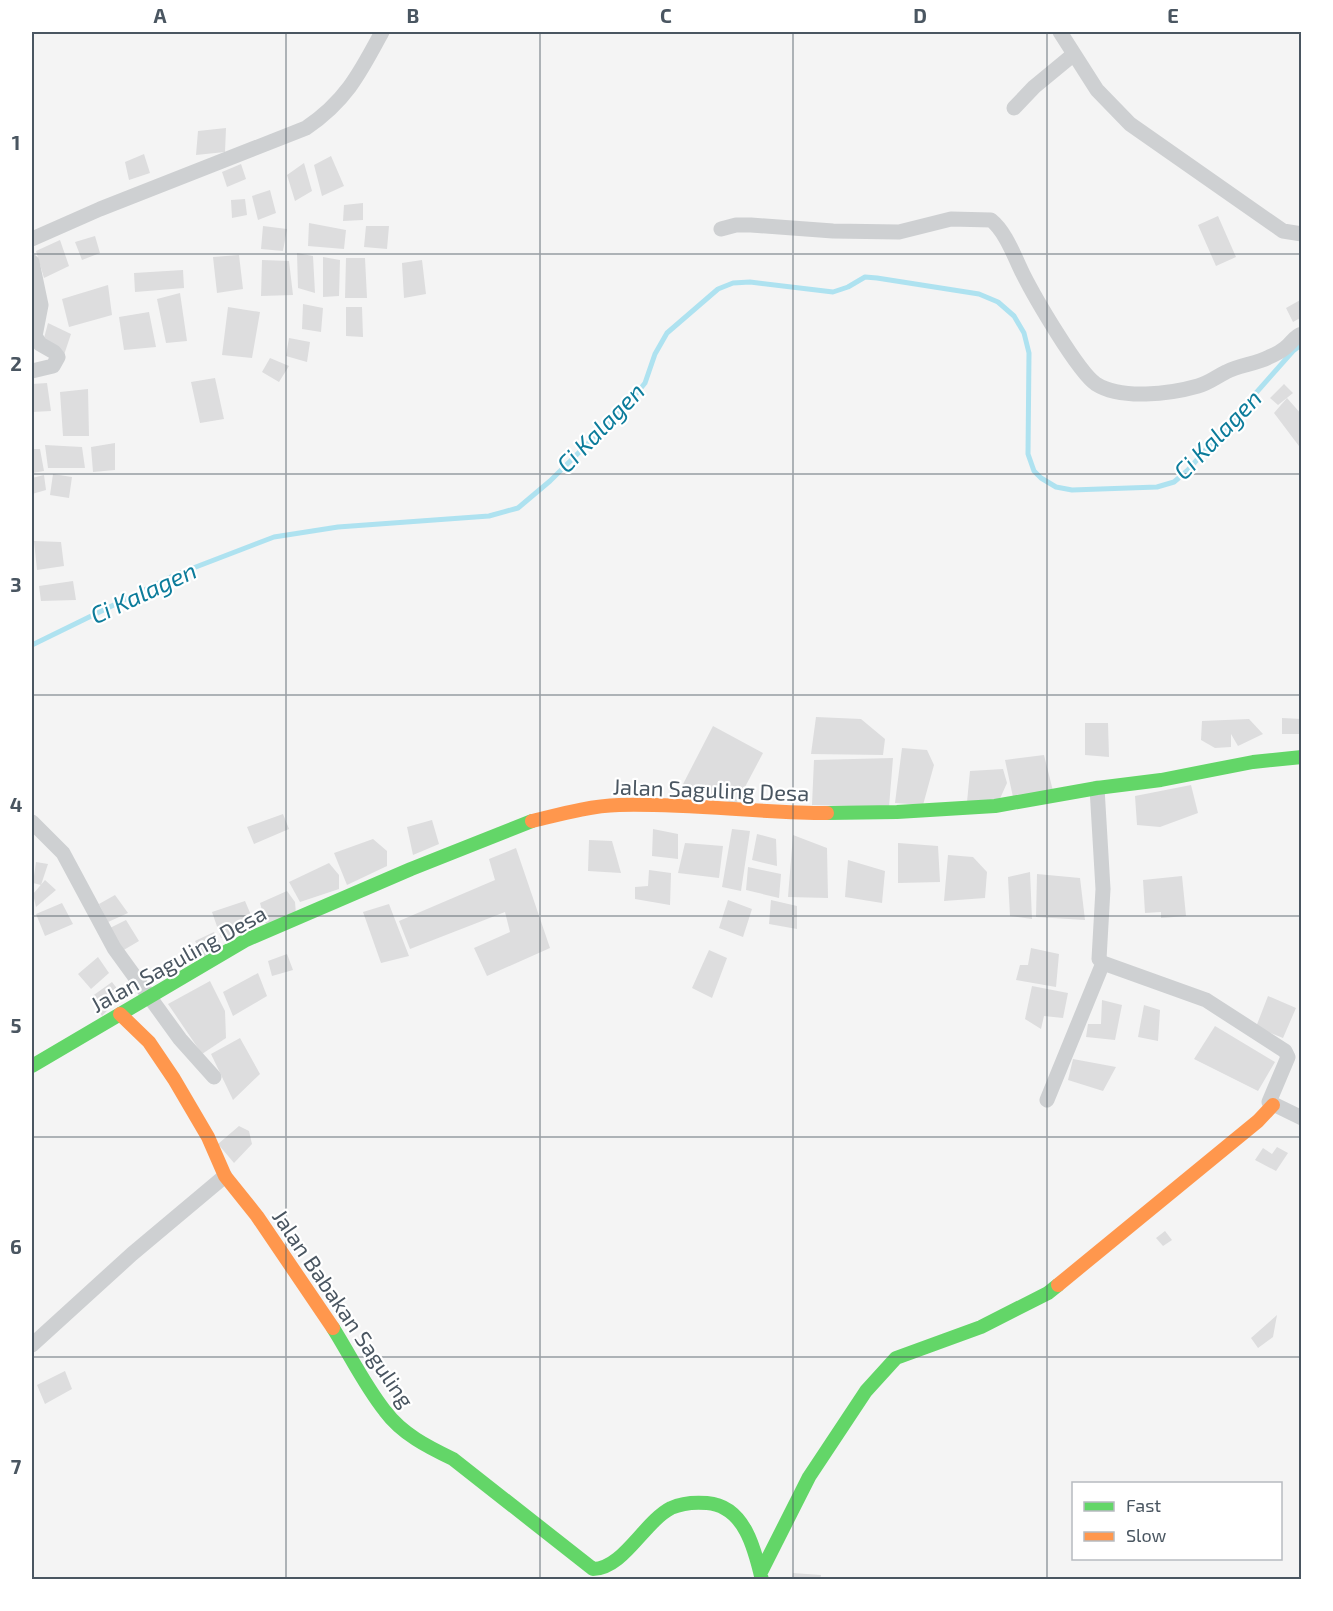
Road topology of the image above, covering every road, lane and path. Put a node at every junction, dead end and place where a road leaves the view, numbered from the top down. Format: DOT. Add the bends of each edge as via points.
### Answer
graph roads {
  1 [pos="382,32"];
  2 [pos="1060,32"];
  3 [pos="1074,54"];
  4 [pos="1014,108"];
  5 [pos="721,229"];
  6 [pos="1302,234"];
  7 [pos="32,239"];
  8 [pos="32,262"];
  9 [pos="1302,334"];
  10 [pos="32,371"];
  11 [pos="1302,757"];
  12 [pos="1097,788"];
  13 [pos="32,822"];
  14 [pos="1103,963"];
  15 [pos="149,999"];
  16 [pos="120,1014"];
  17 [pos="32,1066"];
  18 [pos="214,1077"];
  19 [pos="1047,1100"];
  20 [pos="1273,1105"];
  21 [pos="1302,1118"];
  22 [pos="225,1176"];
  23 [pos="32,1345"];
  24 [pos="761,1576"];
  1 -- 7 [label="street" via="345,94 327,114 306,128"];
  2 -- 3 [label="street"];
  3 -- 4 [label="street"];
  3 -- 6 [label="street" via="1097,90 1130,124 1283,231"];
  5 -- 9 [label="street" via="751,225 899,232 951,219 991,220 1083,370 1094,382 1119,392 1156,393 1214,381 1226,372 1268,358"];
  8 -- 10 [label="street" via="41,305 35,336 58,357 53,366"];
  11 -- 12 [label="street, Jalan Saguling Desa"];
  12 -- 14 [label="street" via="1103,889 1098,956"];
  12 -- 15 [label="street, Jalan Saguling Desa" via="995,806 897,812 789,813 629,805 579,809 522,825 246,940"];
  13 -- 15 [label="street" via="63,853 114,948"];
  14 -- 19 [label="street"];
  14 -- 20 [label="street" via="1210,1002 1285,1051 1288,1057 1269,1099"];
  15 -- 16 [label="street, Jalan Saguling Desa"];
  15 -- 18 [label="street"];
  16 -- 17 [label="street, Jalan Saguling Desa"];
  16 -- 22 [label="street, Jalan Babakan Saguling" via="149,1041 174,1079 208,1137"];
  20 -- 21 [label="street"];
  20 -- 24 [label="street" via="1048,1293 981,1327 896,1358 866,1391 809,1477"];
  22 -- 23 [label="street"];
  22 -- 24 [label="street, Jalan Babakan Saguling" via="325,1314 385,1412 403,1430 453,1459 593,1569 611,1565 665,1512 681,1504 703,1502 725,1507 737,1517 749,1534"];
}
